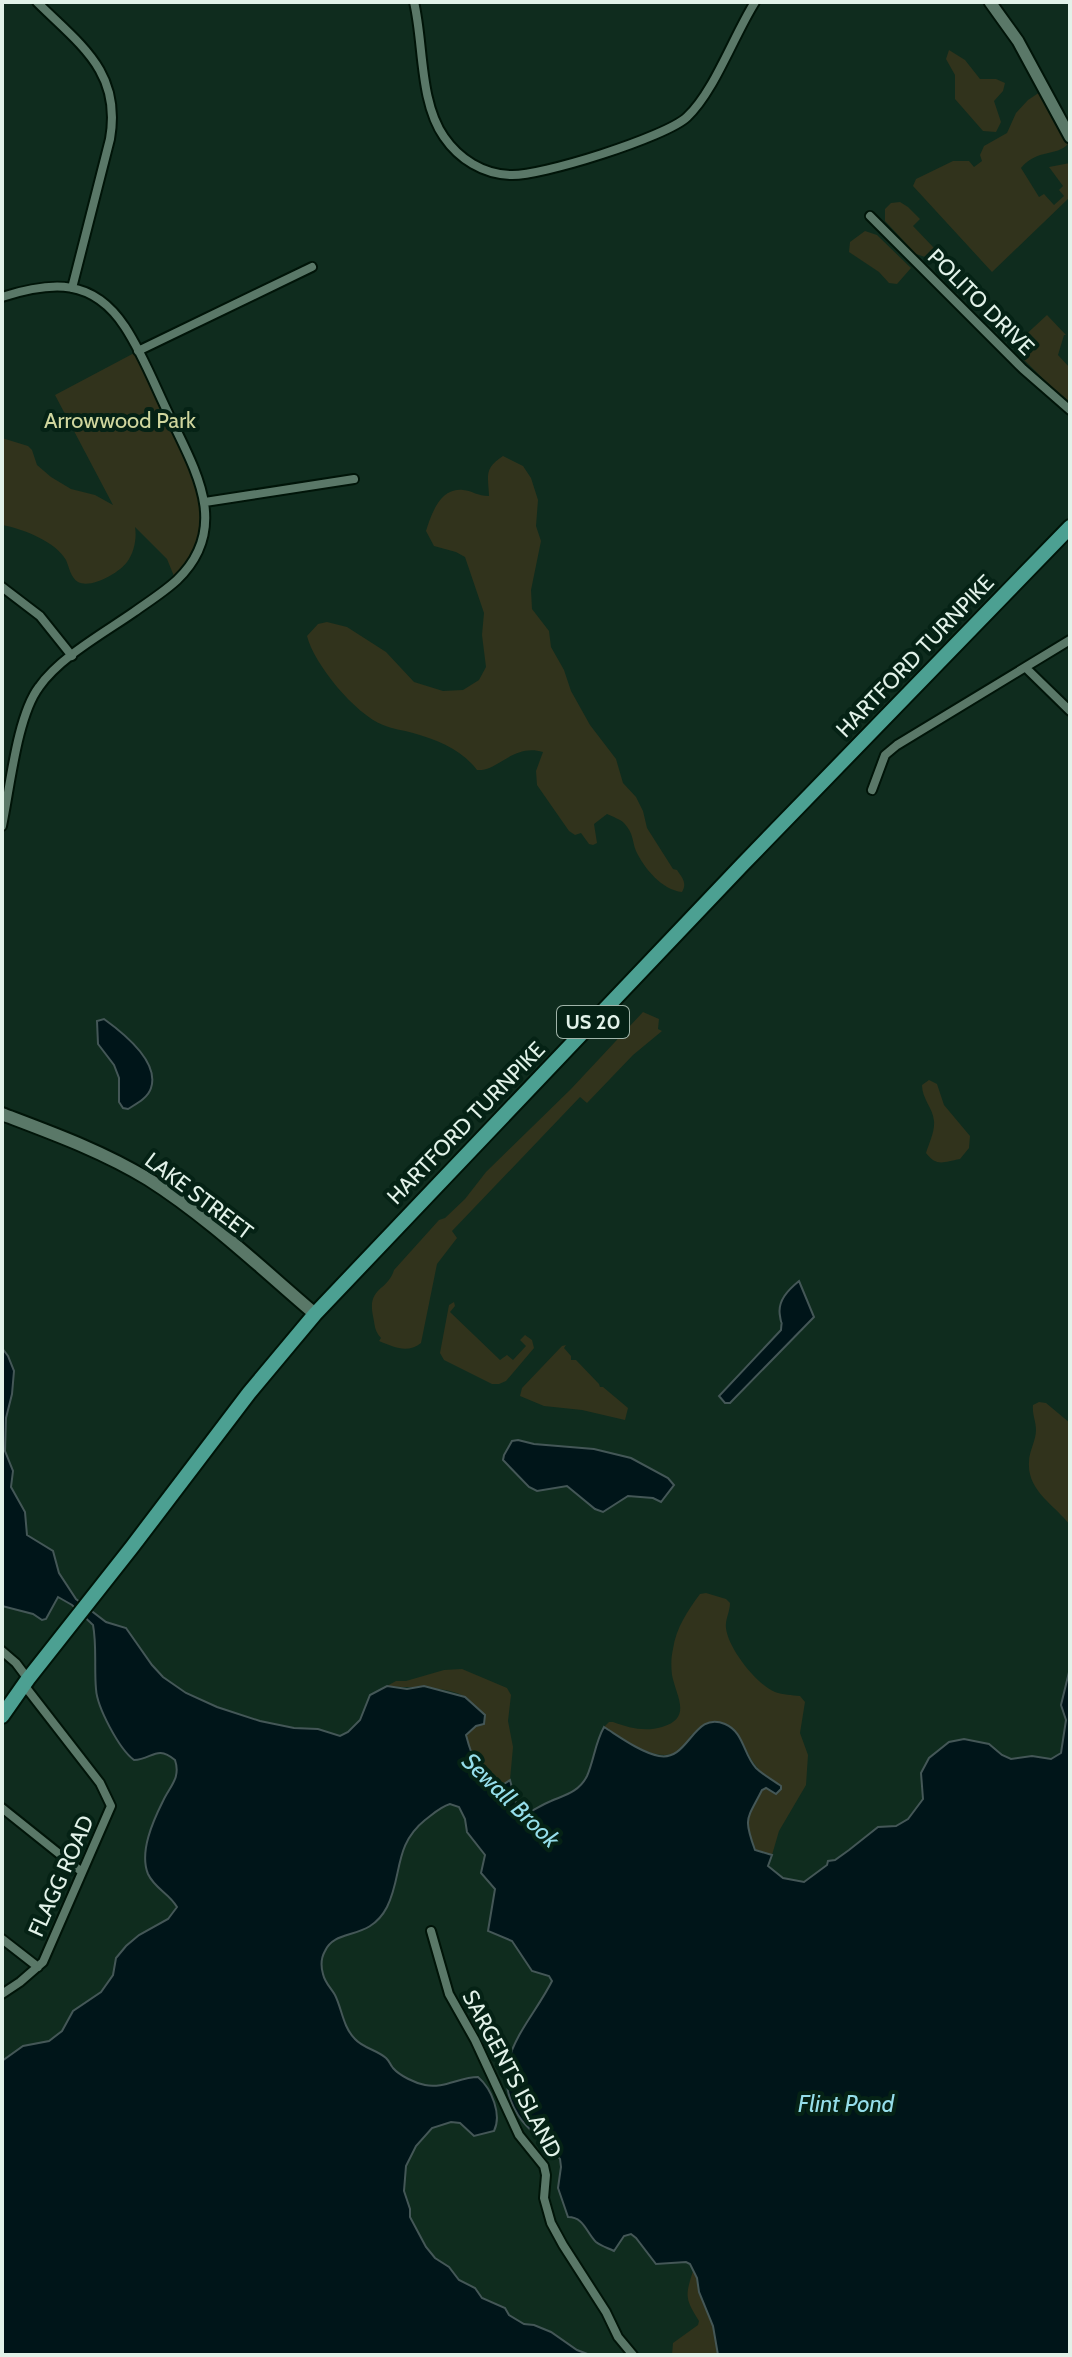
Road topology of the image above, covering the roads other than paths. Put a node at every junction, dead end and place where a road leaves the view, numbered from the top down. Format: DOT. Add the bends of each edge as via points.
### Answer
graph roads {
  1 [pos="37,2"];
  2 [pos="414,2"];
  3 [pos="755,2"];
  4 [pos="990,2"];
  5 [pos="1070,137"];
  6 [pos="870,216"];
  7 [pos="312,267"];
  8 [pos="72,288"];
  9 [pos="2,297"];
  10 [pos="138,351"];
  11 [pos="1070,410"];
  12 [pos="354,479"];
  13 [pos="205,502"];
  14 [pos="1070,527"];
  15 [pos="2,587"];
  16 [pos="1070,640"];
  17 [pos="72,656"];
  18 [pos="1026,668"];
  19 [pos="1070,711"];
  20 [pos="872,790"];
  21 [pos="2,826"];
  22 [pos="2,1114"];
  23 [pos="315,1314"];
  24 [pos="2,1651"];
  25 [pos="26,1682"];
  26 [pos="2,1716"];
  27 [pos="2,1808"];
  28 [pos="82,1872"];
  29 [pos="431,1931"];
  30 [pos="2,1939"];
  31 [pos="38,1967"];
  32 [pos="2,1994"];
  33 [pos="633,2355"];
  1 -- 8 [label="street" via="92,58 112,102 110,139"];
  2 -- 3 [label="street" via="429,100 439,130 476,166 519,175 648,138 679,123 709,88"];
  4 -- 5 [label="street" via="1018,41"];
  6 -- 11 [label="street, POLITO DRIVE"];
  7 -- 10 [label="street"];
  8 -- 9 [label="street" via="38,287"];
  8 -- 10 [label="street" via="110,308"];
  10 -- 13 [label="street"];
  12 -- 13 [label="street"];
  13 -- 17 [label="street" via="203,536 185,572"];
  14 -- 23 [label="main road, HARTFORD TURNPIKE / US 20"];
  15 -- 17 [label="street" via="40,616"];
  16 -- 18 [label="street"];
  17 -- 21 [label="street" via="44,680 27,708"];
  18 -- 19 [label="street"];
  18 -- 20 [label="street" via="896,746 885,755"];
  22 -- 23 [label="main road, LAKE STREET" via="97,1151 151,1181"];
  23 -- 25 [label="main road, HARTFORD TURNPIKE / US 20"];
  24 -- 25 [label="street"];
  25 -- 26 [label="main road, HARTFORD TURNPIKE / US 20"];
  25 -- 28 [label="street, FLAGG ROAD" via="110,1802"];
  27 -- 28 [label="street"];
  28 -- 31 [label="street, FLAGG ROAD"];
  29 -- 33 [label="street, SARGENTS ISLAND" via="449,1994 519,2135 544,2166 551,2223"];
  30 -- 31 [label="street"];
  31 -- 32 [label="street, FLAGG ROAD"];
}
